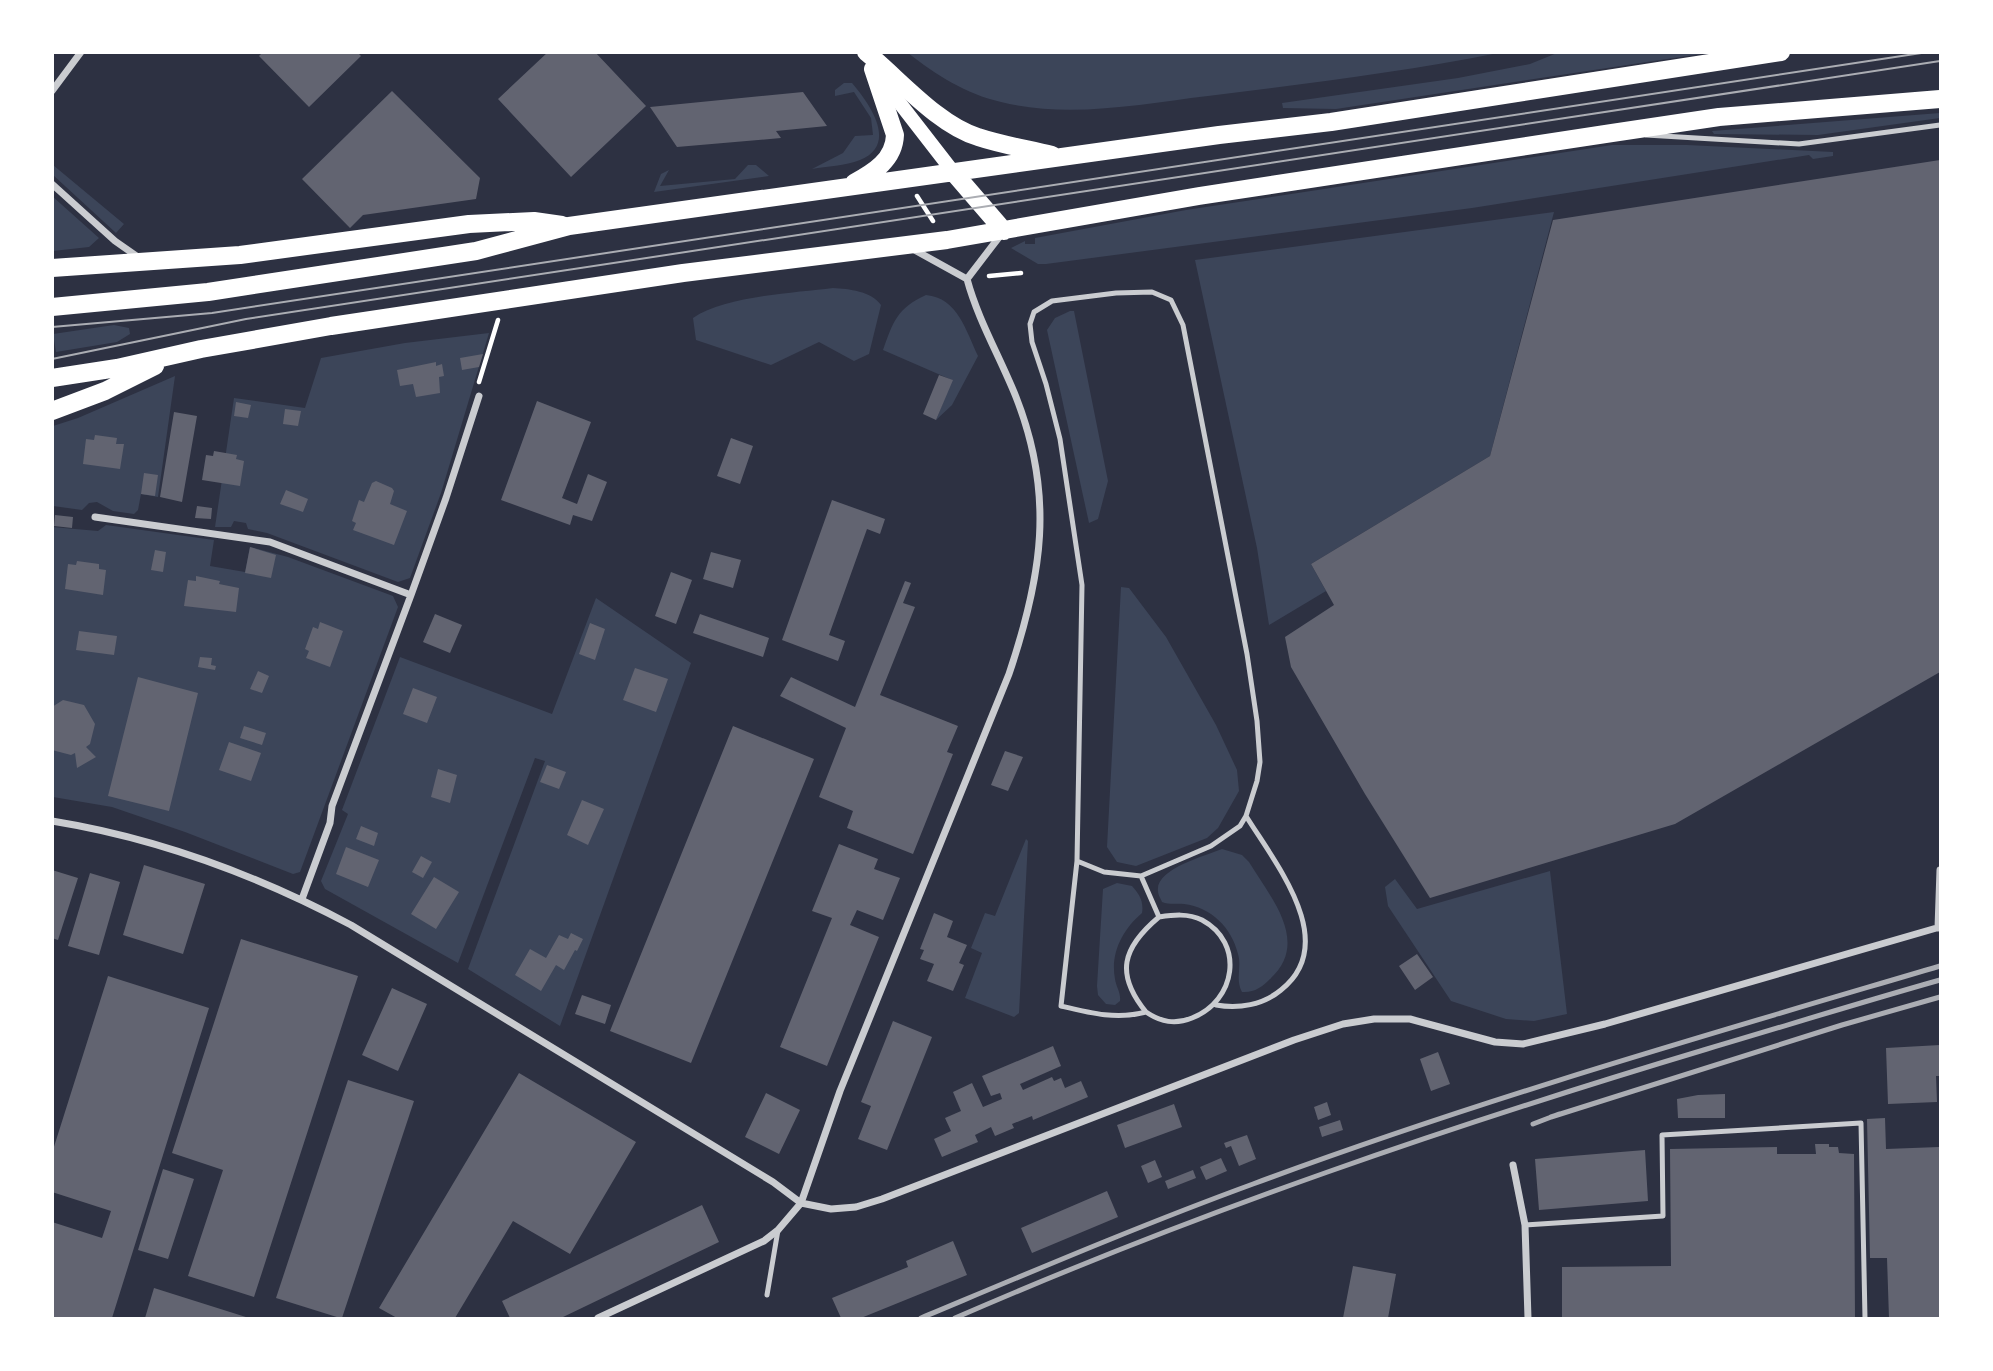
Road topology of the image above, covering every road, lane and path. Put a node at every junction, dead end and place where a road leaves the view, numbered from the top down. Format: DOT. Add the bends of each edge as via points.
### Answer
graph roads {
  1 [pos="81,52"];
  2 [pos="860,52"];
  3 [pos="1782,52"];
  4 [pos="869,61"];
  5 [pos="52,91"];
  6 [pos="1941,99"];
  7 [pos="1941,125"];
  8 [pos="1612,132"];
  9 [pos="1062,158"];
  10 [pos="954,173"];
  11 [pos="911,179"];
  12 [pos="52,184"];
  13 [pos="847,188"];
  14 [pos="569,226"];
  15 [pos="1004,231"];
  16 [pos="947,240"];
  17 [pos="907,246"];
  18 [pos="145,262"];
  19 [pos="52,268"];
  20 [pos="1021,273"];
  21 [pos="967,279"];
  22 [pos="52,307"];
  23 [pos="498,320"];
  24 [pos="181,354"];
  25 [pos="52,378"];
  26 [pos="479,396"];
  27 [pos="52,411"];
  28 [pos="95,517"];
  29 [pos="411,595"];
  30 [pos="1246,816"];
  31 [pos="52,821"];
  32 [pos="1077,861"];
  33 [pos="1941,870"];
  34 [pos="1141,876"];
  35 [pos="302,899"];
  36 [pos="1159,917"];
  37 [pos="1939,928"];
  38 [pos="1216,1005"];
  39 [pos="1146,1012"];
  40 [pos="1513,1165"];
  41 [pos="801,1203"];
  42 [pos="1525,1225"];
  43 [pos="778,1230"];
  44 [pos="767,1296"];
  45 [pos="598,1318"];
  46 [pos="1528,1318"];
  47 [pos="1865,1318"];
  1 -- 5 [label="street"];
  2 -- 4 [label="main road"];
  3 -- 9 [label="main road" via="1331,122"];
  4 -- 9 [label="main road" via="977,137"];
  4 -- 10 [label="main road"];
  4 -- 13 [label="main road" via="895,135 894,144 884,163"];
  6 -- 8 [label="main road" via="1719,117"];
  7 -- 8 [label="lane" via="1799,144"];
  8 -- 15 [label="main road"];
  9 -- 10 [label="main road"];
  10 -- 11 [label="main road"];
  10 -- 15 [label="main road"];
  11 -- 13 [label="main road"];
  11 -- 16 [label="path" via="914,191"];
  12 -- 18 [label="street"];
  13 -- 14 [label="main road"];
  14 -- 18 [label="main road" via="534,221 469,224 240,255"];
  14 -- 22 [label="main road" via="476,251 208,292"];
  15 -- 16 [label="main road"];
  15 -- 21 [label="street"];
  16 -- 17 [label="main road"];
  17 -- 21 [label="street"];
  17 -- 24 [label="main road" via="683,272"];
  18 -- 19 [label="main road"];
  20 -- 21 [label="path"];
  21 -- 41 [label="street" via="1031,446 1041,522 1034,588 1009,674 840,1091"];
  23 -- 26 [label="path"];
  24 -- 25 [label="main road"];
  24 -- 27 [label="main road"];
  26 -- 29 [label="street"];
  28 -- 29 [label="street" via="270,542"];
  29 -- 35 [label="street"];
  30 -- 32 [label="lane" via="1260,762 1257,721 1182,325 1171,300 1152,292 1052,300 1034,312 1030,324 1060,439 1082,585"];
  30 -- 34 [label="lane" via="1240,826 1211,846"];
  30 -- 38 [label="lane" via="1295,896 1306,935 1306,959 1295,979 1277,993 1245,1007"];
  31 -- 35 [label="street" via="161,845"];
  32 -- 34 [label="lane" via="1104,872"];
  32 -- 39 [label="lane" via="1061,1006 1100,1016"];
  33 -- 37 [label="street"];
  34 -- 36 [label="lane"];
  35 -- 41 [label="street" via="774,1182"];
  36 -- 38 [label="lane" via="1178,914 1200,919 1226,944 1229,979"];
  36 -- 39 [label="lane" via="1135,942 1125,971 1134,998"];
  37 -- 41 [label="street" via="1537,1041 1509,1044 1410,1018 1343,1024 881,1199 840,1210"];
  38 -- 39 [label="lane" via="1183,1022 1167,1022"];
  40 -- 42 [label="street"];
  41 -- 43 [label="street"];
  42 -- 46 [label="street"];
  42 -- 47 [label="lane" via="1663,1216 1662,1135 1861,1124"];
  43 -- 44 [label="lane"];
  43 -- 45 [label="street" via="764,1241"];
}
